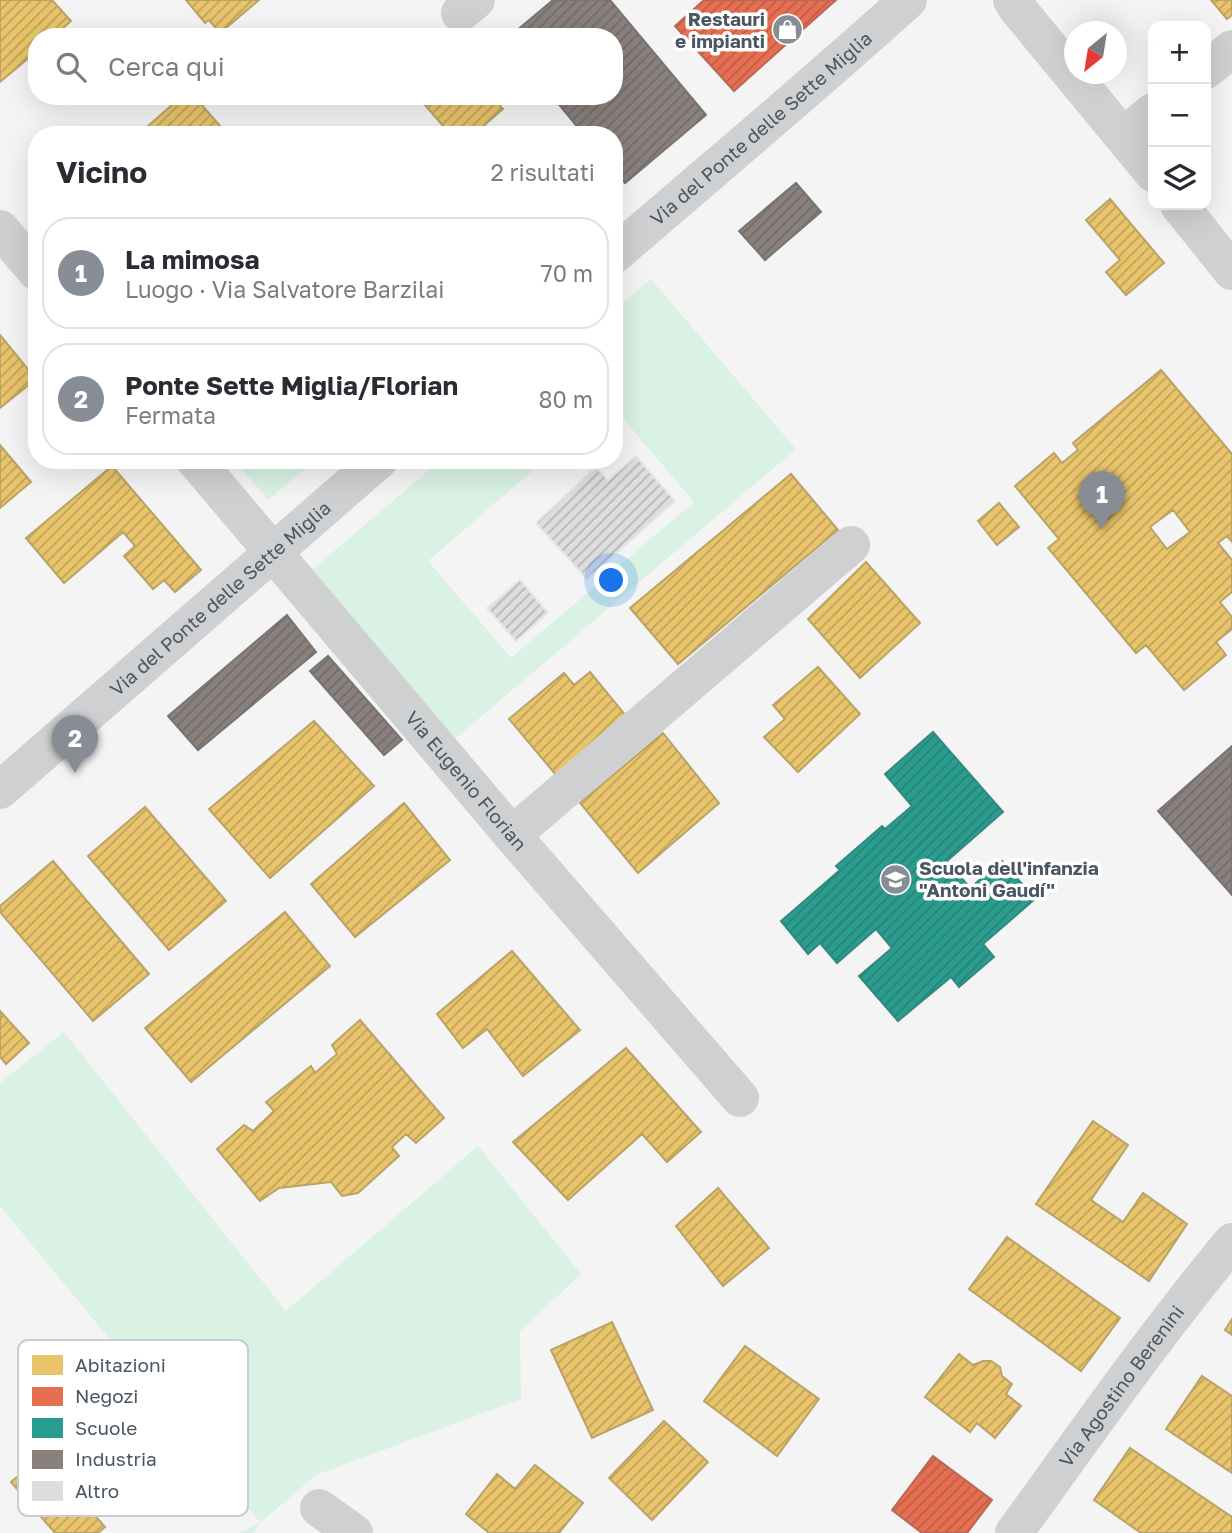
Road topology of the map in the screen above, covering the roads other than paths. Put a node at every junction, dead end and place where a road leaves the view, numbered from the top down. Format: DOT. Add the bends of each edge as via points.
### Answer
graph roads {
  1 [pos="908,0"];
  2 [pos="1012,0"];
  3 [pos="1232,49"];
  4 [pos="1211,66"];
  5 [pos="1148,116"];
  6 [pos="1124,136"];
  7 [pos="1148,167"];
  8 [pos="1183,210"];
  9 [pos="0,229"];
  10 [pos="623,247"];
  11 [pos="28,262"];
  12 [pos="1232,271"];
  13 [pos="203,469"];
  14 [pos="369,469"];
  15 [pos="851,545"];
  16 [pos="273,552"];
  17 [pos="0,790"];
  18 [pos="512,835"];
  19 [pos="740,1098"];
  20 [pos="1232,1242"];
  21 [pos="319,1508"];
  22 [pos="354,1533"];
  23 [pos="1014,1533"];
  1 -- 10 [label="street, Via del Ponte delle Sette Miglia"];
  2 -- 6 [label="street"];
  3 -- 4 [label="street"];
  5 -- 6 [label="street"];
  6 -- 7 [label="street"];
  8 -- 12 [label="street"];
  9 -- 11 [label="street"];
  13 -- 16 [label="street, Via Eugenio Florian"];
  14 -- 16 [label="street, Via del Ponte delle Sette Miglia"];
  15 -- 18 [label="street"];
  16 -- 17 [label="street, Via del Ponte delle Sette Miglia"];
  16 -- 18 [label="street, Via Eugenio Florian"];
  18 -- 19 [label="street, Via Eugenio Florian"];
  20 -- 23 [label="street, Via Agostino Berenini" via="1130,1372"];
  21 -- 22 [label="street"];
}
